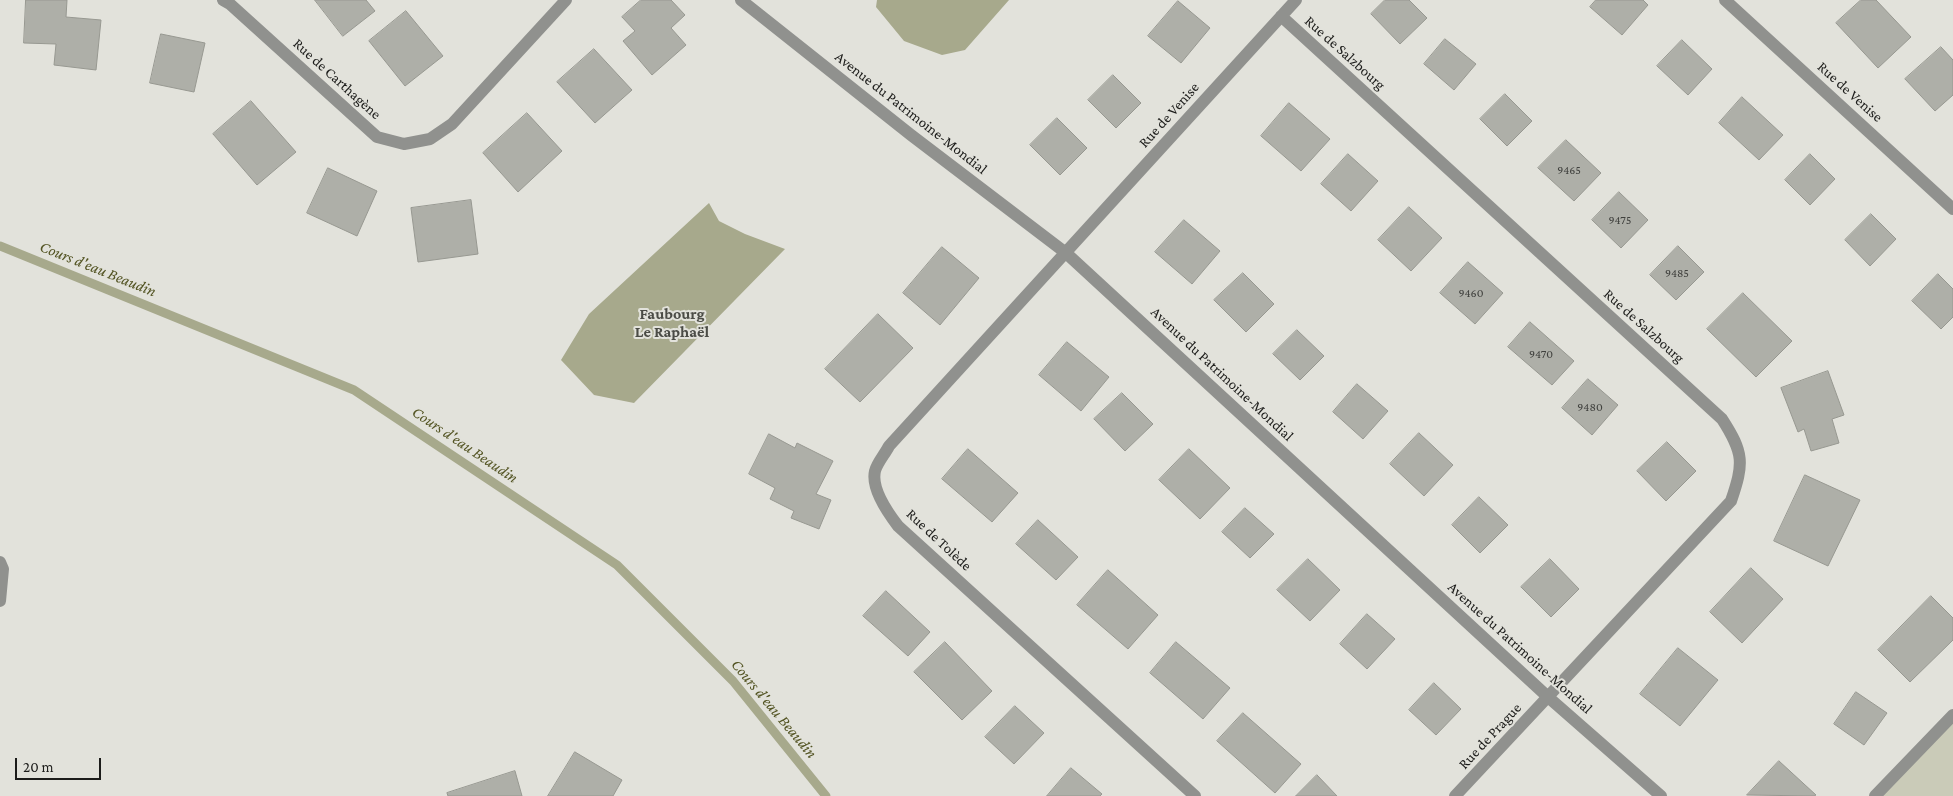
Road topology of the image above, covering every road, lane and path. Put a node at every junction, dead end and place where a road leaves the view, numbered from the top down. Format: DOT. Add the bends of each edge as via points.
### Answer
graph roads {
  1 [pos="223,0"];
  2 [pos="566,0"];
  3 [pos="741,0"];
  4 [pos="1296,0"];
  5 [pos="1725,0"];
  6 [pos="1281,16"];
  7 [pos="1953,209"];
  8 [pos="1066,253"];
  9 [pos="0,562"];
  10 [pos="0,601"];
  11 [pos="1548,698"];
  12 [pos="1953,715"];
  13 [pos="1195,796"];
  14 [pos="1455,796"];
  15 [pos="1661,796"];
  16 [pos="1875,796"];
  1 -- 2 [label="street, Rue de Carthagène" via="376,137 404,144 430,139 452,124"];
  3 -- 8 [label="street, Avenue du Patrimoine-Mondial"];
  4 -- 6 [label="street, Rue de Venise"];
  5 -- 7 [label="street, Rue de Venise"];
  6 -- 8 [label="street, Rue de Venise"];
  6 -- 11 [label="street, Rue de Salzbourg" via="1722,419 1740,452 1740,475 1731,501"];
  8 -- 11 [label="street, Avenue du Patrimoine-Mondial"];
  8 -- 13 [label="street, Rue de Tolède" via="889,446 875,472 877,488 884,508 898,526"];
  9 -- 10 [label="street" via="3,569"];
  11 -- 14 [label="street, Rue de Prague"];
  11 -- 15 [label="street, Avenue du Patrimoine-Mondial"];
  12 -- 16 [label="street"];
}
